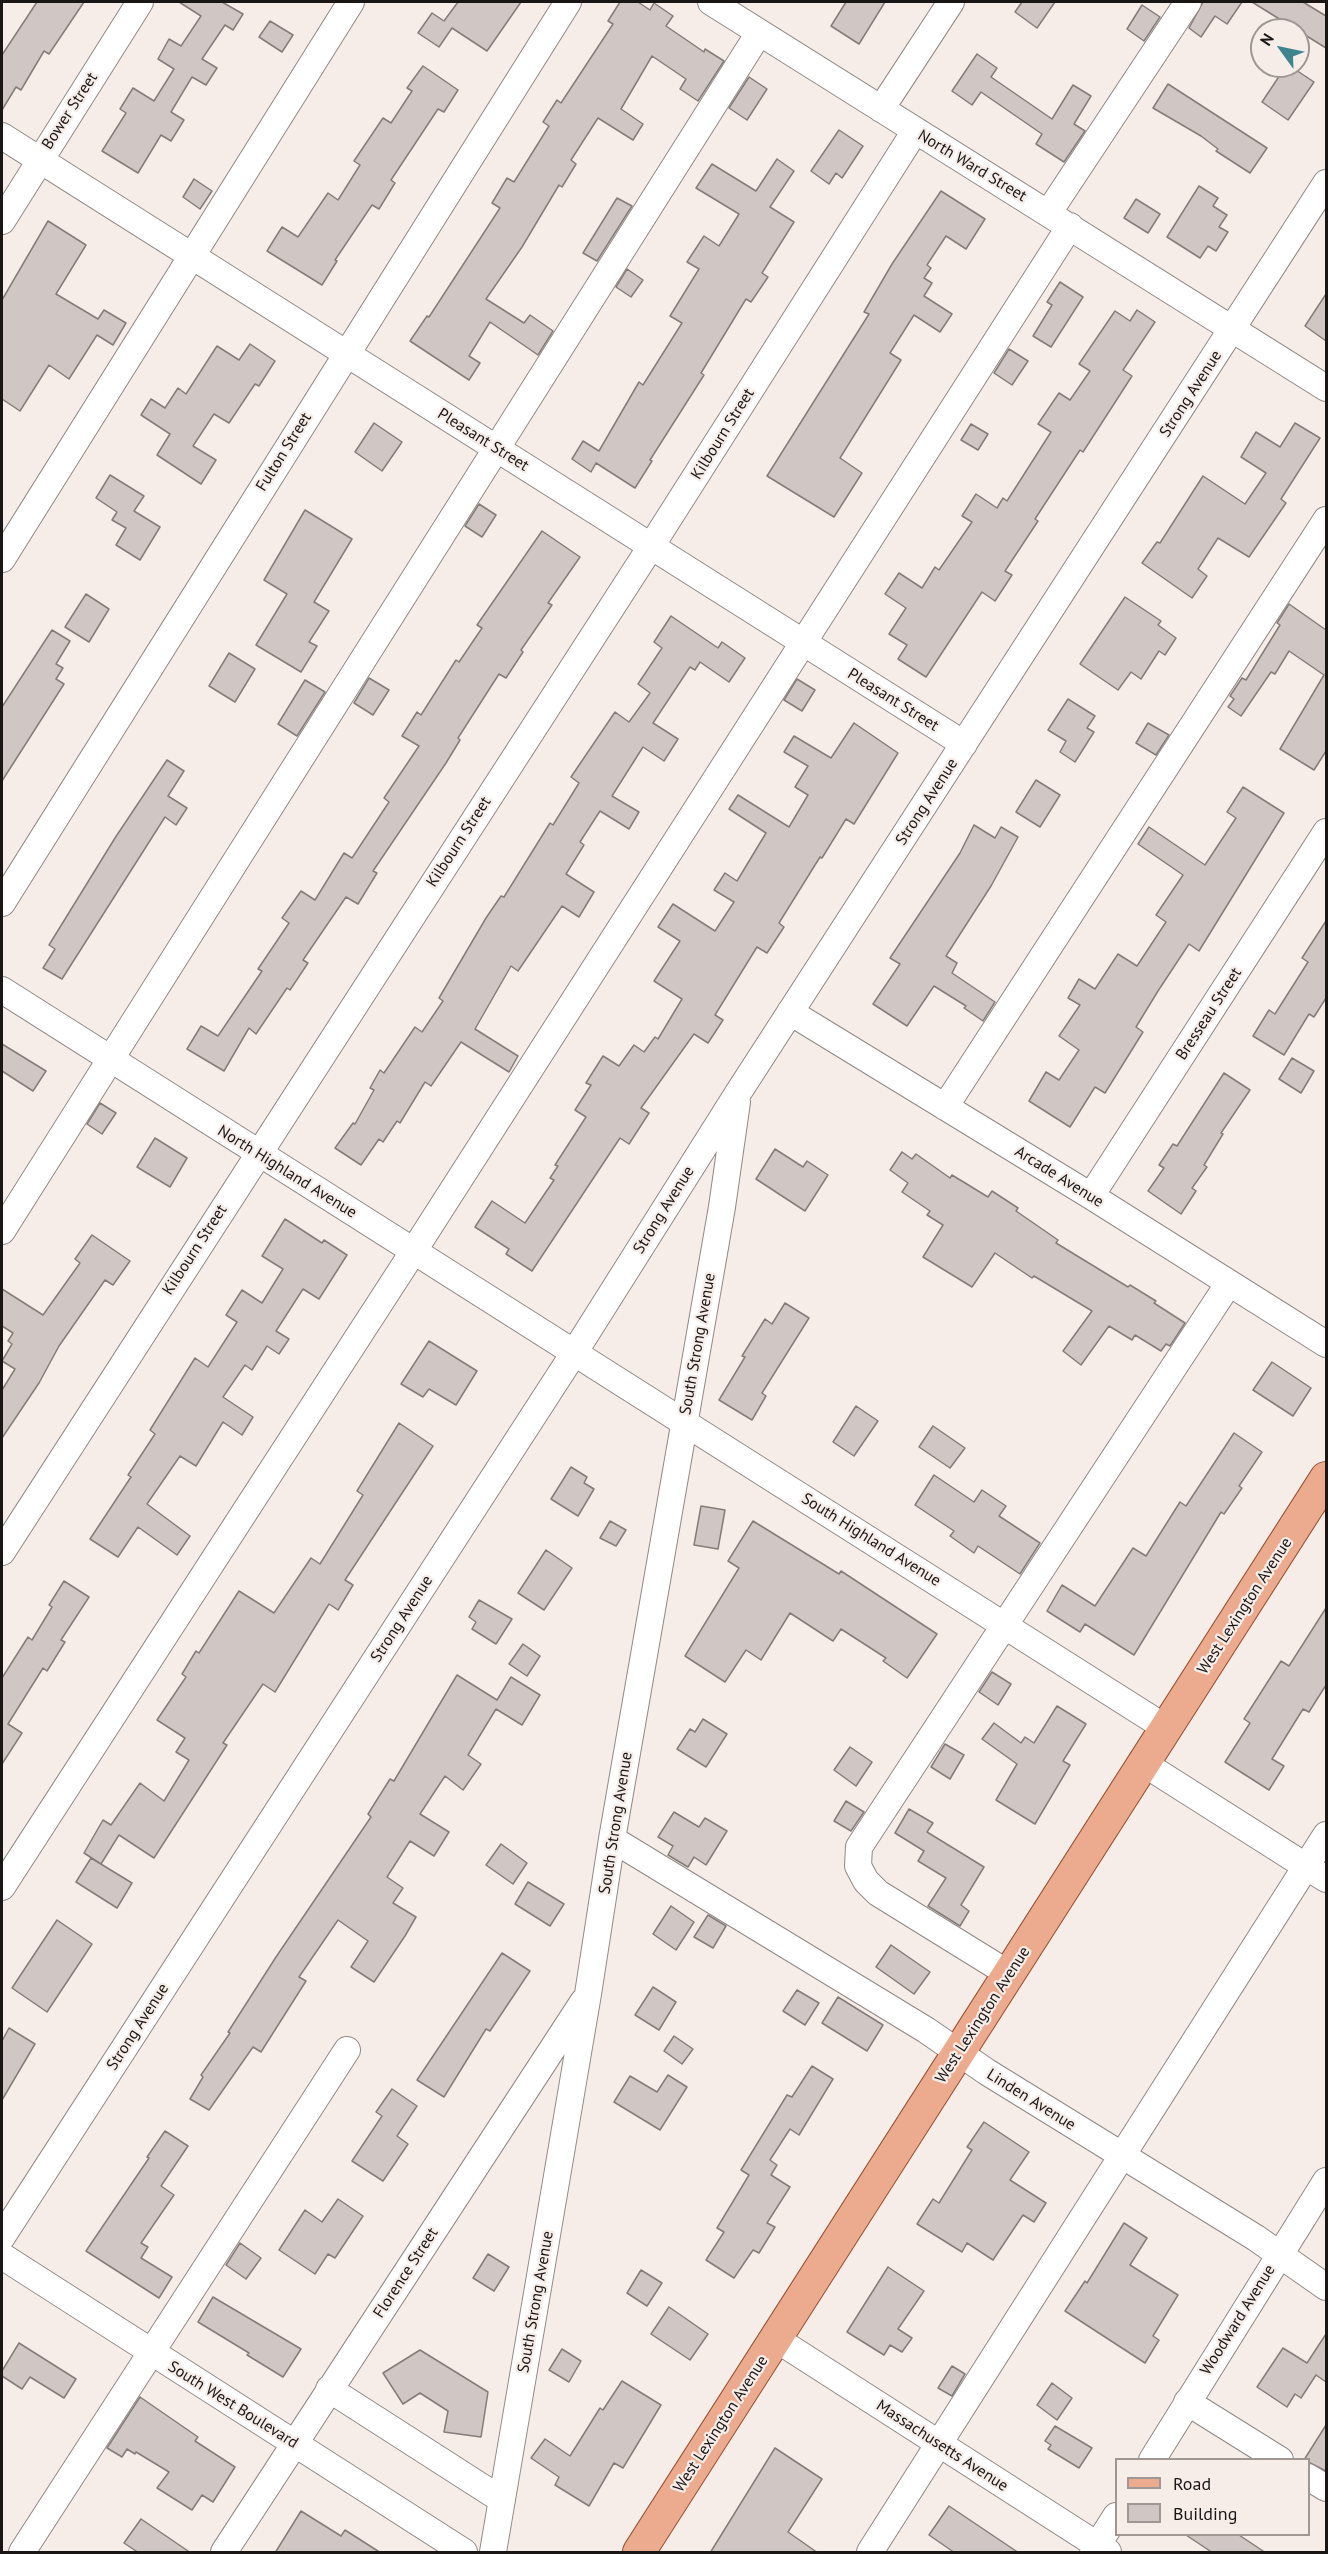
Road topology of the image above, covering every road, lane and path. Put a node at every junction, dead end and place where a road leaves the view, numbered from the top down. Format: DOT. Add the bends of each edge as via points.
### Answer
graph roads {
  1 [pos="140,2"];
  2 [pos="351,2"];
  3 [pos="568,2"];
  4 [pos="711,2"];
  5 [pos="951,2"];
  6 [pos="1188,2"];
  7 [pos="738,9"];
  8 [pos="759,33"];
  9 [pos="881,110"];
  10 [pos="915,131"];
  11 [pos="2,136"];
  12 [pos="39,160"];
  13 [pos="1326,183"];
  14 [pos="1049,212"];
  15 [pos="2,221"];
  16 [pos="1070,226"];
  17 [pos="190,256"];
  18 [pos="1233,329"];
  19 [pos="345,354"];
  20 [pos="1326,388"];
  21 [pos="498,448"];
  22 [pos="1326,520"];
  23 [pos="650,548"];
  24 [pos="2,559"];
  25 [pos="803,644"];
  26 [pos="964,744"];
  27 [pos="1326,832"];
  28 [pos="2,903"];
  29 [pos="2,990"];
  30 [pos="790,1012"];
  31 [pos="111,1059"];
  32 [pos="738,1093"];
  33 [pos="945,1107"];
  34 [pos="257,1154"];
  35 [pos="1091,1196"];
  36 [pos="2,1231"];
  37 [pos="413,1252"];
  38 [pos="1229,1283"];
  39 [pos="1326,1344"];
  40 [pos="574,1353"];
  41 [pos="685,1422"];
  42 [pos="1326,1478"];
  43 [pos="2,1552"];
  44 [pos="1006,1626"];
  45 [pos="1166,1728"];
  46 [pos="1143,1763"];
  47 [pos="1326,1835"];
  48 [pos="612,1839"];
  49 [pos="1317,1872"];
  50 [pos="2,1887"];
  51 [pos="1009,1974"];
  52 [pos="588,1994"];
  53 [pos="347,2050"];
  54 [pos="958,2053"];
  55 [pos="1122,2157"];
  56 [pos="1326,2181"];
  57 [pos="2,2237"];
  58 [pos="1279,2254"];
  59 [pos="2,2256"];
  60 [pos="1326,2287"];
  61 [pos="776,2339"];
  62 [pos="150,2352"];
  63 [pos="329,2389"];
  64 [pos="1187,2402"];
  65 [pos="294,2443"];
  66 [pos="940,2444"];
  67 [pos="1153,2458"];
  68 [pos="1277,2458"];
  69 [pos="1310,2478"];
  70 [pos="1326,2488"];
  71 [pos="502,2500"];
  72 [pos="1115,2518"];
  73 [pos="1100,2550"];
  74 [pos="22,2553"];
  75 [pos="224,2553"];
  76 [pos="464,2553"];
  77 [pos="493,2553"];
  78 [pos="639,2553"];
  79 [pos="870,2553"];
  1 -- 12 [label="street, Bower Street"];
  2 -- 17 [label="street"];
  3 -- 19 [label="street, Fulton Street"];
  4 -- 7 [label="street, North Ward Street"];
  5 -- 9 [label="street"];
  6 -- 14 [label="street"];
  7 -- 8 [label="street, North Ward Street"];
  8 -- 9 [label="street, North Ward Street"];
  8 -- 21 [label="street"];
  9 -- 10 [label="street, North Ward Street"];
  10 -- 14 [label="street, North Ward Street"];
  10 -- 23 [label="street, Kilbourn Street"];
  11 -- 12 [label="street, Pleasant Street"];
  12 -- 15 [label="street, Bower Street"];
  12 -- 17 [label="street, Pleasant Street"];
  13 -- 18 [label="street, Strong Avenue"];
  14 -- 16 [label="street, North Ward Street"];
  16 -- 18 [label="street, North Ward Street"];
  16 -- 25 [label="street"];
  17 -- 19 [label="street, Pleasant Street"];
  17 -- 24 [label="street"];
  18 -- 20 [label="street, North Ward Street"];
  18 -- 26 [label="street, Strong Avenue"];
  19 -- 21 [label="street, Pleasant Street"];
  19 -- 28 [label="street, Fulton Street"];
  21 -- 23 [label="street, Pleasant Street"];
  21 -- 31 [label="street"];
  22 -- 33 [label="street"];
  23 -- 25 [label="street, Pleasant Street"];
  23 -- 34 [label="street, Kilbourn Street"];
  25 -- 26 [label="street, Pleasant Street"];
  25 -- 37 [label="street"];
  26 -- 30 [label="street, Strong Avenue"];
  27 -- 35 [label="street, Bresseau Street"];
  29 -- 31 [label="street, North Highland Avenue"];
  30 -- 32 [label="street, Strong Avenue"];
  30 -- 33 [label="street, Arcade Avenue"];
  31 -- 34 [label="street, North Highland Avenue"];
  31 -- 36 [label="street"];
  32 -- 40 [label="street, Strong Avenue"];
  32 -- 41 [label="street, South Strong Avenue"];
  33 -- 35 [label="street, Arcade Avenue"];
  34 -- 37 [label="street, North Highland Avenue"];
  34 -- 43 [label="street, Kilbourn Street"];
  35 -- 38 [label="street, Arcade Avenue"];
  37 -- 40 [label="street, North Highland Avenue"];
  37 -- 50 [label="street"];
  38 -- 39 [label="street, Arcade Avenue"];
  38 -- 44 [label="street"];
  40 -- 41 [label="street, South Highland Avenue"];
  40 -- 57 [label="street, Strong Avenue"];
  41 -- 44 [label="street, South Highland Avenue"];
  41 -- 48 [label="street, South Strong Avenue"];
  42 -- 45 [label="main road, West Lexington Avenue"];
  44 -- 45 [label="street, South Highland Avenue"];
  44 -- 51 [label="street" via="871,1826 859,1847 858,1866 878,1893"];
  45 -- 46 [label="main road, West Lexington Avenue"];
  46 -- 49 [label="street"];
  46 -- 51 [label="main road, West Lexington Avenue"];
  47 -- 49 [label="street"];
  48 -- 52 [label="street, South Strong Avenue"];
  48 -- 54 [label="street, Linden Avenue"];
  49 -- 55 [label="street"];
  51 -- 54 [label="main road, West Lexington Avenue"];
  52 -- 63 [label="street, Florence Street"];
  52 -- 71 [label="street, South Strong Avenue"];
  53 -- 62 [label="street"];
  54 -- 55 [label="street, Linden Avenue"];
  54 -- 61 [label="main road, West Lexington Avenue"];
  55 -- 58 [label="street, Linden Avenue"];
  55 -- 66 [label="street"];
  56 -- 58 [label="street, Woodward Avenue"];
  58 -- 60 [label="street, Linden Avenue"];
  58 -- 64 [label="street, Woodward Avenue"];
  59 -- 62 [label="street, South West Boulevard"];
  61 -- 66 [label="street, Massachusetts Avenue"];
  61 -- 78 [label="main road, West Lexington Avenue"];
  62 -- 65 [label="street, South West Boulevard"];
  62 -- 74 [label="street"];
  63 -- 65 [label="street, Florence Street"];
  63 -- 71 [label="street"];
  64 -- 67 [label="street, Woodward Avenue"];
  64 -- 68 [label="street"];
  65 -- 75 [label="street, Florence Street"];
  65 -- 76 [label="street, South West Boulevard"];
  66 -- 73 [label="street, Massachusetts Avenue"];
  66 -- 79 [label="street"];
  69 -- 70 [label="street"];
  71 -- 77 [label="street, South Strong Avenue"];
  72 -- 73 [label="street"];
}
